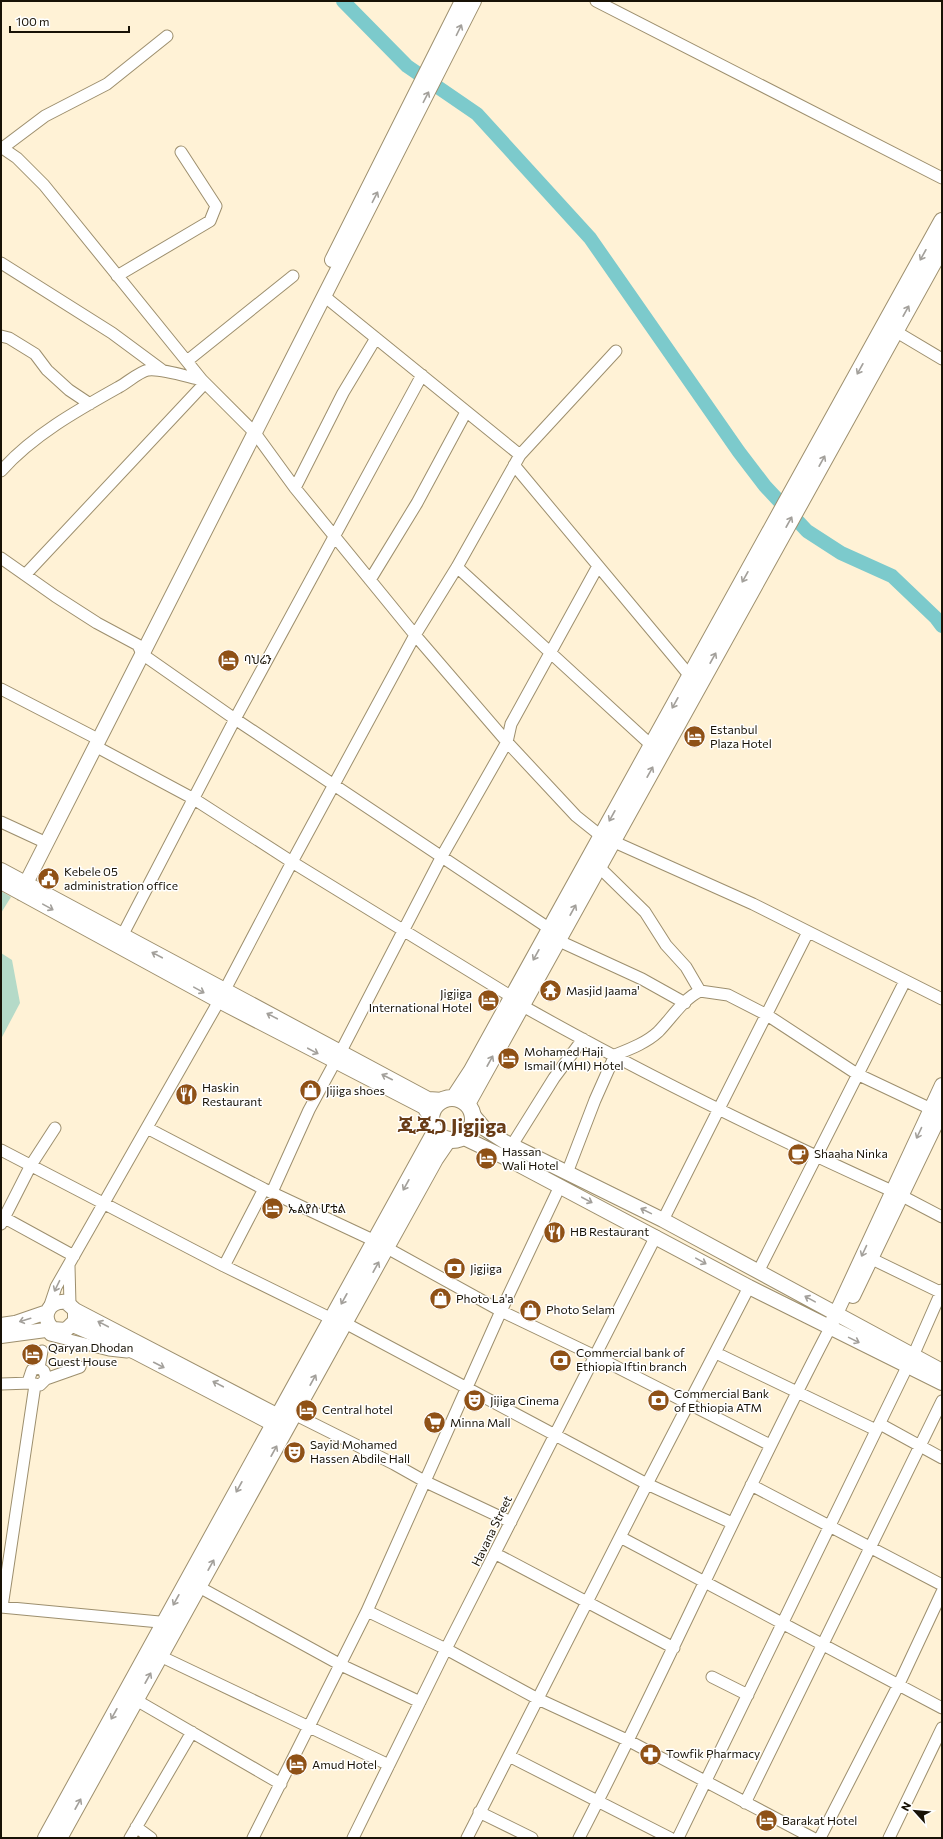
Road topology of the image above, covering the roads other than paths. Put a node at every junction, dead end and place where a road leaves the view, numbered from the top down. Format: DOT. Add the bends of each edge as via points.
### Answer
graph roads {
  1 [pos="462,1"];
  2 [pos="474,1"];
  3 [pos="596,1"];
  4 [pos="167,36"];
  5 [pos="440,57"];
  6 [pos="403,130"];
  7 [pos="1,148"];
  8 [pos="181,152"];
  9 [pos="942,178"];
  10 [pos="942,221"];
  11 [pos="942,247"];
  12 [pos="1,263"];
  13 [pos="117,276"];
  14 [pos="293,276"];
  15 [pos="324,296"];
  16 [pos="895,331"];
  17 [pos="1,336"];
  18 [pos="376,338"];
  19 [pos="616,351"];
  20 [pos="942,359"];
  21 [pos="187,362"];
  22 [pos="162,370"];
  23 [pos="422,376"];
  24 [pos="203,382"];
  25 [pos="90,404"];
  26 [pos="466,412"];
  27 [pos="251,430"];
  28 [pos="1,454"];
  29 [pos="11,459"];
  30 [pos="517,460"];
  31 [pos="1,471"];
  32 [pos="295,488"];
  33 [pos="798,492"];
  34 [pos="335,537"];
  35 [pos="769,546"];
  36 [pos="1,558"];
  37 [pos="598,566"];
  38 [pos="457,567"];
  39 [pos="25,576"];
  40 [pos="370,580"];
  41 [pos="415,635"];
  42 [pos="140,650"];
  43 [pos="550,650"];
  44 [pos="690,676"];
  45 [pos="1,689"];
  46 [pos="235,719"];
  47 [pos="94,741"];
  48 [pos="507,742"];
  49 [pos="651,746"];
  50 [pos="334,785"];
  51 [pos="194,799"];
  52 [pos="1,822"];
  53 [pos="606,839"];
  54 [pos="40,840"];
  55 [pos="442,856"];
  56 [pos="292,862"];
  57 [pos="598,866"];
  58 [pos="1,870"];
  59 [pos="1,882"];
  60 [pos="19,886"];
  61 [pos="404,931"];
  62 [pos="808,932"];
  63 [pos="553,934"];
  64 [pos="122,936"];
  65 [pos="905,981"];
  66 [pos="700,991"];
  67 [pos="222,996"];
  68 [pos="942,999"];
  69 [pos="517,1001"];
  70 [pos="685,1003"];
  71 [pos="767,1015"];
  72 [pos="583,1039"];
  73 [pos="615,1055"];
  74 [pos="337,1058"];
  75 [pos="857,1074"];
  76 [pos="942,1085"];
  77 [pos="460,1104"];
  78 [pos="720,1109"];
  79 [pos="939,1112"];
  80 [pos="55,1128"];
  81 [pos="147,1128"];
  82 [pos="444,1132"];
  83 [pos="512,1145"];
  84 [pos="1,1150"];
  85 [pos="816,1156"];
  86 [pos="31,1165"];
  87 [pos="567,1173"];
  88 [pos="560,1186"];
  89 [pos="268,1191"];
  90 [pos="897,1193"];
  91 [pos="105,1203"];
  92 [pos="942,1216"];
  93 [pos="2,1219"];
  94 [pos="664,1220"];
  95 [pos="656,1236"];
  96 [pos="381,1245"];
  97 [pos="74,1256"];
  98 [pos="872,1259"];
  99 [pos="69,1266"];
  100 [pos="224,1266"];
  101 [pos="759,1270"];
  102 [pos="749,1287"];
  103 [pos="942,1292"];
  104 [pos="72,1308"];
  105 [pos="48,1310"];
  106 [pos="501,1311"];
  107 [pos="839,1315"];
  108 [pos="338,1321"];
  109 [pos="1,1325"];
  110 [pos="74,1325"];
  111 [pos="830,1328"];
  112 [pos="53,1329"];
  113 [pos="32,1332"];
  114 [pos="1,1336"];
  115 [pos="42,1351"];
  116 [pos="135,1352"];
  117 [pos="716,1352"];
  118 [pos="595,1356"];
  119 [pos="911,1361"];
  120 [pos="80,1367"];
  121 [pos="39,1368"];
  122 [pos="942,1371"];
  123 [pos="46,1379"];
  124 [pos="942,1383"];
  125 [pos="1,1384"];
  126 [pos="33,1384"];
  127 [pos="467,1390"];
  128 [pos="797,1391"];
  129 [pos="942,1401"];
  130 [pos="689,1404"];
  131 [pos="284,1422"];
  132 [pos="878,1427"];
  133 [pos="555,1435"];
  134 [pos="770,1445"];
  135 [pos="920,1446"];
  136 [pos="942,1458"];
  137 [pos="426,1482"];
  138 [pos="646,1484"];
  139 [pos="751,1485"];
  140 [pos="511,1522"];
  141 [pos="732,1523"];
  142 [pos="829,1526"];
  143 [pos="620,1537"];
  144 [pos="870,1547"];
  145 [pos="496,1554"];
  146 [pos="703,1583"];
  147 [pos="942,1585"];
  148 [pos="199,1587"];
  149 [pos="942,1592"];
  150 [pos="587,1602"];
  151 [pos="1,1607"];
  152 [pos="367,1611"];
  153 [pos="172,1623"];
  154 [pos="783,1623"];
  155 [pos="823,1645"];
  156 [pos="674,1648"];
  157 [pos="446,1649"];
  158 [pos="160,1656"];
  159 [pos="341,1665"];
  160 [pos="712,1677"];
  161 [pos="898,1686"];
  162 [pos="748,1695"];
  163 [pos="538,1699"];
  164 [pos="136,1700"];
  165 [pos="420,1702"];
  166 [pos="942,1708"];
  167 [pos="309,1728"];
  168 [pos="942,1728"];
  169 [pos="192,1732"];
  170 [pos="629,1741"];
  171 [pos="509,1756"];
  172 [pos="389,1765"];
  173 [pos="706,1781"];
  174 [pos="281,1784"];
  175 [pos="598,1801"];
  176 [pos="745,1803"];
  177 [pos="479,1812"];
  178 [pos="136,1827"];
  179 [pos="46,1838"];
  180 [pos="59,1838"];
  181 [pos="130,1838"];
  182 [pos="151,1838"];
  183 [pos="253,1838"];
  184 [pos="353,1838"];
  185 [pos="467,1838"];
  186 [pos="532,1838"];
  187 [pos="579,1838"];
  188 [pos="670,1838"];
  189 [pos="678,1838"];
  190 [pos="813,1838"];
  191 [pos="820,1838"];
  192 [pos="889,1838"];
  1 -- 5 [label="main road"];
  5 -- 2 [label="main road, one-way"];
  3 -- 9 [label="street"];
  4 -- 7 [label="street" via="107,84 45,116"];
  5 -- 6 [label="main road"];
  15 -- 6 [label="main road, one-way"];
  6 -- 27 [label="main road"];
  7 -- 13 [label="street" via="17,158 44,185"];
  8 -- 13 [label="street" via="216,206 210,222"];
  10 -- 33 [label="highway, one-way"];
  16 -- 11 [label="highway, one-way"];
  12 -- 22 [label="street" via="112,333"];
  13 -- 21 [label="street"];
  14 -- 21 [label="street"];
  15 -- 18 [label="street"];
  15 -- 27 [label="main road"];
  16 -- 20 [label="street"];
  33 -- 16 [label="highway, one-way"];
  17 -- 25 [label="street" via="35,354 47,370 69,390"];
  18 -- 23 [label="street"];
  18 -- 32 [label="street" via="343,393"];
  19 -- 30 [label="street"];
  21 -- 24 [label="street"];
  22 -- 24 [label="street"];
  22 -- 25 [label="street" via="148,370"];
  23 -- 26 [label="street"];
  23 -- 34 [label="street"];
  24 -- 27 [label="street"];
  24 -- 39 [label="street"];
  25 -- 29 [label="street" via="39,437"];
  26 -- 30 [label="street"];
  26 -- 40 [label="street" via="417,503"];
  27 -- 32 [label="street"];
  27 -- 42 [label="main road"];
  28 -- 29 [label="street"];
  29 -- 31 [label="street"];
  30 -- 37 [label="street"];
  30 -- 38 [label="street"];
  32 -- 34 [label="street"];
  33 -- 35 [label="highway"];
  34 -- 40 [label="street"];
  34 -- 46 [label="street"];
  35 -- 44 [label="highway, one-way"];
  53 -- 35 [label="highway, one-way"];
  36 -- 39 [label="street"];
  37 -- 43 [label="street"];
  37 -- 44 [label="street"];
  38 -- 41 [label="street"];
  38 -- 43 [label="street"];
  39 -- 42 [label="street"];
  40 -- 41 [label="street"];
  41 -- 48 [label="street"];
  41 -- 50 [label="street"];
  42 -- 46 [label="street"];
  42 -- 47 [label="main road"];
  43 -- 48 [label="street" via="511,724"];
  43 -- 49 [label="street"];
  44 -- 49 [label="highway, one-way"];
  45 -- 47 [label="street"];
  46 -- 50 [label="street"];
  46 -- 51 [label="street"];
  47 -- 51 [label="street"];
  47 -- 54 [label="main road"];
  47 -- 60 [label="main road"];
  48 -- 53 [label="street" via="576,816"];
  48 -- 55 [label="street"];
  49 -- 53 [label="highway, one-way"];
  50 -- 55 [label="street"];
  50 -- 56 [label="street"];
  51 -- 56 [label="street"];
  51 -- 64 [label="street"];
  52 -- 54 [label="street"];
  53 -- 57 [label="highway"];
  53 -- 62 [label="street" via="753,904"];
  53 -- 63 [label="highway"];
  54 -- 60 [label="main road"];
  55 -- 61 [label="street"];
  55 -- 63 [label="street"];
  56 -- 61 [label="street"];
  56 -- 67 [label="street"];
  63 -- 57 [label="highway, one-way"];
  57 -- 66 [label="street" via="645,912 666,944 686,967"];
  58 -- 60 [label="main road"];
  59 -- 60 [label="main road"];
  60 -- 64 [label="main road"];
  60 -- 67 [label="main road, one-way"];
  61 -- 69 [label="street"];
  61 -- 74 [label="street"];
  62 -- 65 [label="street"];
  62 -- 71 [label="street"];
  63 -- 69 [label="highway"];
  63 -- 70 [label="street"];
  67 -- 64 [label="main road, one-way"];
  65 -- 68 [label="street"];
  65 -- 75 [label="street"];
  66 -- 70 [label="street"];
  66 -- 71 [label="street" via="728,996"];
  67 -- 74 [label="main road"];
  67 -- 81 [label="street"];
  69 -- 72 [label="street"];
  69 -- 77 [label="highway"];
  70 -- 73 [label="street" via="657,1033"];
  71 -- 75 [label="street"];
  71 -- 78 [label="street"];
  72 -- 73 [label="street"];
  72 -- 83 [label="street" via="554,1078"];
  73 -- 78 [label="street"];
  73 -- 87 [label="street"];
  77 -- 74 [label="main road, one-way" via="428,1098"];
  74 -- 82 [label="main road" via="424,1107"];
  74 -- 89 [label="street"];
  75 -- 79 [label="street"];
  75 -- 85 [label="street"];
  76 -- 79 [label="main road"];
  77 -- 82 [label="highway" via="436,1105"];
  77 -- 82 [label="highway" via="472,1126"];
  77 -- 83 [label="main road" via="485,1130"];
  78 -- 85 [label="street"];
  78 -- 94 [label="street"];
  79 -- 90 [label="main road"];
  80 -- 86 [label="street"];
  81 -- 89 [label="street"];
  81 -- 91 [label="street"];
  82 -- 88 [label="main road" via="478,1143"];
  82 -- 96 [label="highway"];
  83 -- 87 [label="main road"];
  84 -- 86 [label="street"];
  85 -- 90 [label="street"];
  85 -- 101 [label="street"];
  86 -- 91 [label="street"];
  86 -- 93 [label="street"];
  94 -- 87 [label="main road, one-way"];
  88 -- 95 [label="main road, one-way"];
  88 -- 106 [label="street"];
  89 -- 96 [label="street"];
  89 -- 100 [label="street"];
  90 -- 92 [label="street"];
  90 -- 98 [label="main road"];
  90 -- 107 [label="main road, one-way"];
  91 -- 97 [label="street"];
  91 -- 100 [label="street"];
  93 -- 97 [label="street"];
  94 -- 101 [label="main road"];
  95 -- 102 [label="main road, one-way"];
  95 -- 118 [label="street, Havana Street"];
  96 -- 106 [label="street"];
  96 -- 108 [label="highway"];
  97 -- 99 [label="street"];
  98 -- 103 [label="street"];
  98 -- 107 [label="main road"];
  99 -- 104 [label="street"];
  99 -- 105 [label="street, one-way" via="56,1287"];
  100 -- 108 [label="street"];
  107 -- 101 [label="main road, one-way"];
  102 -- 111 [label="main road"];
  102 -- 117 [label="street"];
  103 -- 119 [label="street"];
  104 -- 105 [label="main road" via="66,1302 57,1302"];
  104 -- 110 [label="main road" via="76,1318"];
  131 -- 104 [label="main road, one-way"];
  105 -- 109 [label="main road, one-way" via="15,1323"];
  105 -- 112 [label="main road" via="47,1322"];
  106 -- 118 [label="street"];
  106 -- 127 [label="street"];
  107 -- 111 [label="main road"];
  107 -- 119 [label="main road"];
  108 -- 127 [label="street"];
  108 -- 131 [label="highway"];
  110 -- 112 [label="main road" via="66,1330"];
  110 -- 116 [label="main road"];
  111 -- 119 [label="main road, one-way"];
  111 -- 128 [label="street"];
  112 -- 113 [label="main road"];
  113 -- 114 [label="main road"];
  113 -- 116 [label="street" via="60,1336 109,1350"];
  115 -- 121 [label="street"];
  116 -- 131 [label="main road, one-way"];
  117 -- 128 [label="street"];
  117 -- 130 [label="street"];
  118 -- 130 [label="street"];
  118 -- 133 [label="street, Havana Street"];
  119 -- 122 [label="main road"];
  119 -- 124 [label="main road"];
  119 -- 132 [label="street"];
  120 -- 123 [label="street"];
  121 -- 123 [label="street" via="44,1371"];
  121 -- 126 [label="street" via="29,1374"];
  123 -- 126 [label="street" via="44,1383"];
  125 -- 126 [label="street"];
  126 -- 151 [label="street"];
  127 -- 133 [label="street"];
  127 -- 137 [label="street"];
  128 -- 132 [label="street"];
  128 -- 134 [label="street"];
  129 -- 135 [label="street"];
  130 -- 134 [label="street"];
  130 -- 138 [label="street"];
  131 -- 137 [label="street" via="394,1464"];
  148 -- 131 [label="highway, one-way"];
  131 -- 153 [label="highway, one-way"];
  132 -- 135 [label="street"];
  132 -- 142 [label="street"];
  133 -- 138 [label="street"];
  133 -- 140 [label="street, Havana Street"];
  134 -- 139 [label="street"];
  135 -- 136 [label="street"];
  135 -- 144 [label="street"];
  137 -- 140 [label="street"];
  137 -- 152 [label="street"];
  138 -- 141 [label="street"];
  138 -- 143 [label="street"];
  139 -- 141 [label="street"];
  139 -- 142 [label="street"];
  140 -- 145 [label="street, Havana Street"];
  141 -- 146 [label="street"];
  142 -- 144 [label="street"];
  142 -- 154 [label="street"];
  143 -- 146 [label="street"];
  143 -- 150 [label="street"];
  144 -- 147 [label="street"];
  144 -- 155 [label="street"];
  145 -- 150 [label="street"];
  145 -- 157 [label="street, Havana Street"];
  146 -- 154 [label="street"];
  146 -- 156 [label="street"];
  148 -- 153 [label="highway"];
  148 -- 159 [label="street"];
  149 -- 161 [label="street"];
  150 -- 156 [label="street"];
  150 -- 163 [label="street"];
  151 -- 153 [label="street"];
  152 -- 157 [label="street"];
  152 -- 159 [label="street"];
  153 -- 158 [label="highway"];
  153 -- 179 [label="highway, one-way"];
  154 -- 155 [label="street"];
  154 -- 162 [label="street"];
  155 -- 161 [label="street"];
  155 -- 176 [label="street"];
  156 -- 170 [label="street"];
  157 -- 163 [label="street"];
  157 -- 165 [label="street, Havana Street"];
  164 -- 158 [label="highway, one-way"];
  158 -- 167 [label="street" via="282,1712"];
  159 -- 165 [label="street"];
  159 -- 167 [label="street"];
  160 -- 162 [label="street"];
  161 -- 166 [label="street"];
  161 -- 191 [label="street"];
  162 -- 173 [label="street"];
  163 -- 170 [label="street"];
  163 -- 171 [label="street"];
  164 -- 169 [label="street"];
  180 -- 164 [label="highway, one-way"];
  165 -- 172 [label="street, Havana Street"];
  167 -- 172 [label="street"];
  167 -- 174 [label="street"];
  168 -- 192 [label="street"];
  169 -- 174 [label="street"];
  169 -- 178 [label="street"];
  170 -- 173 [label="street"];
  170 -- 175 [label="street"];
  171 -- 175 [label="street"];
  171 -- 177 [label="street"];
  172 -- 184 [label="street, Havana Street"];
  173 -- 176 [label="street"];
  173 -- 189 [label="street"];
  174 -- 183 [label="street"];
  175 -- 187 [label="street"];
  175 -- 188 [label="street"];
  176 -- 190 [label="street"];
  177 -- 185 [label="street"];
  177 -- 186 [label="street"];
  178 -- 181 [label="street"];
  178 -- 182 [label="street"];
}
